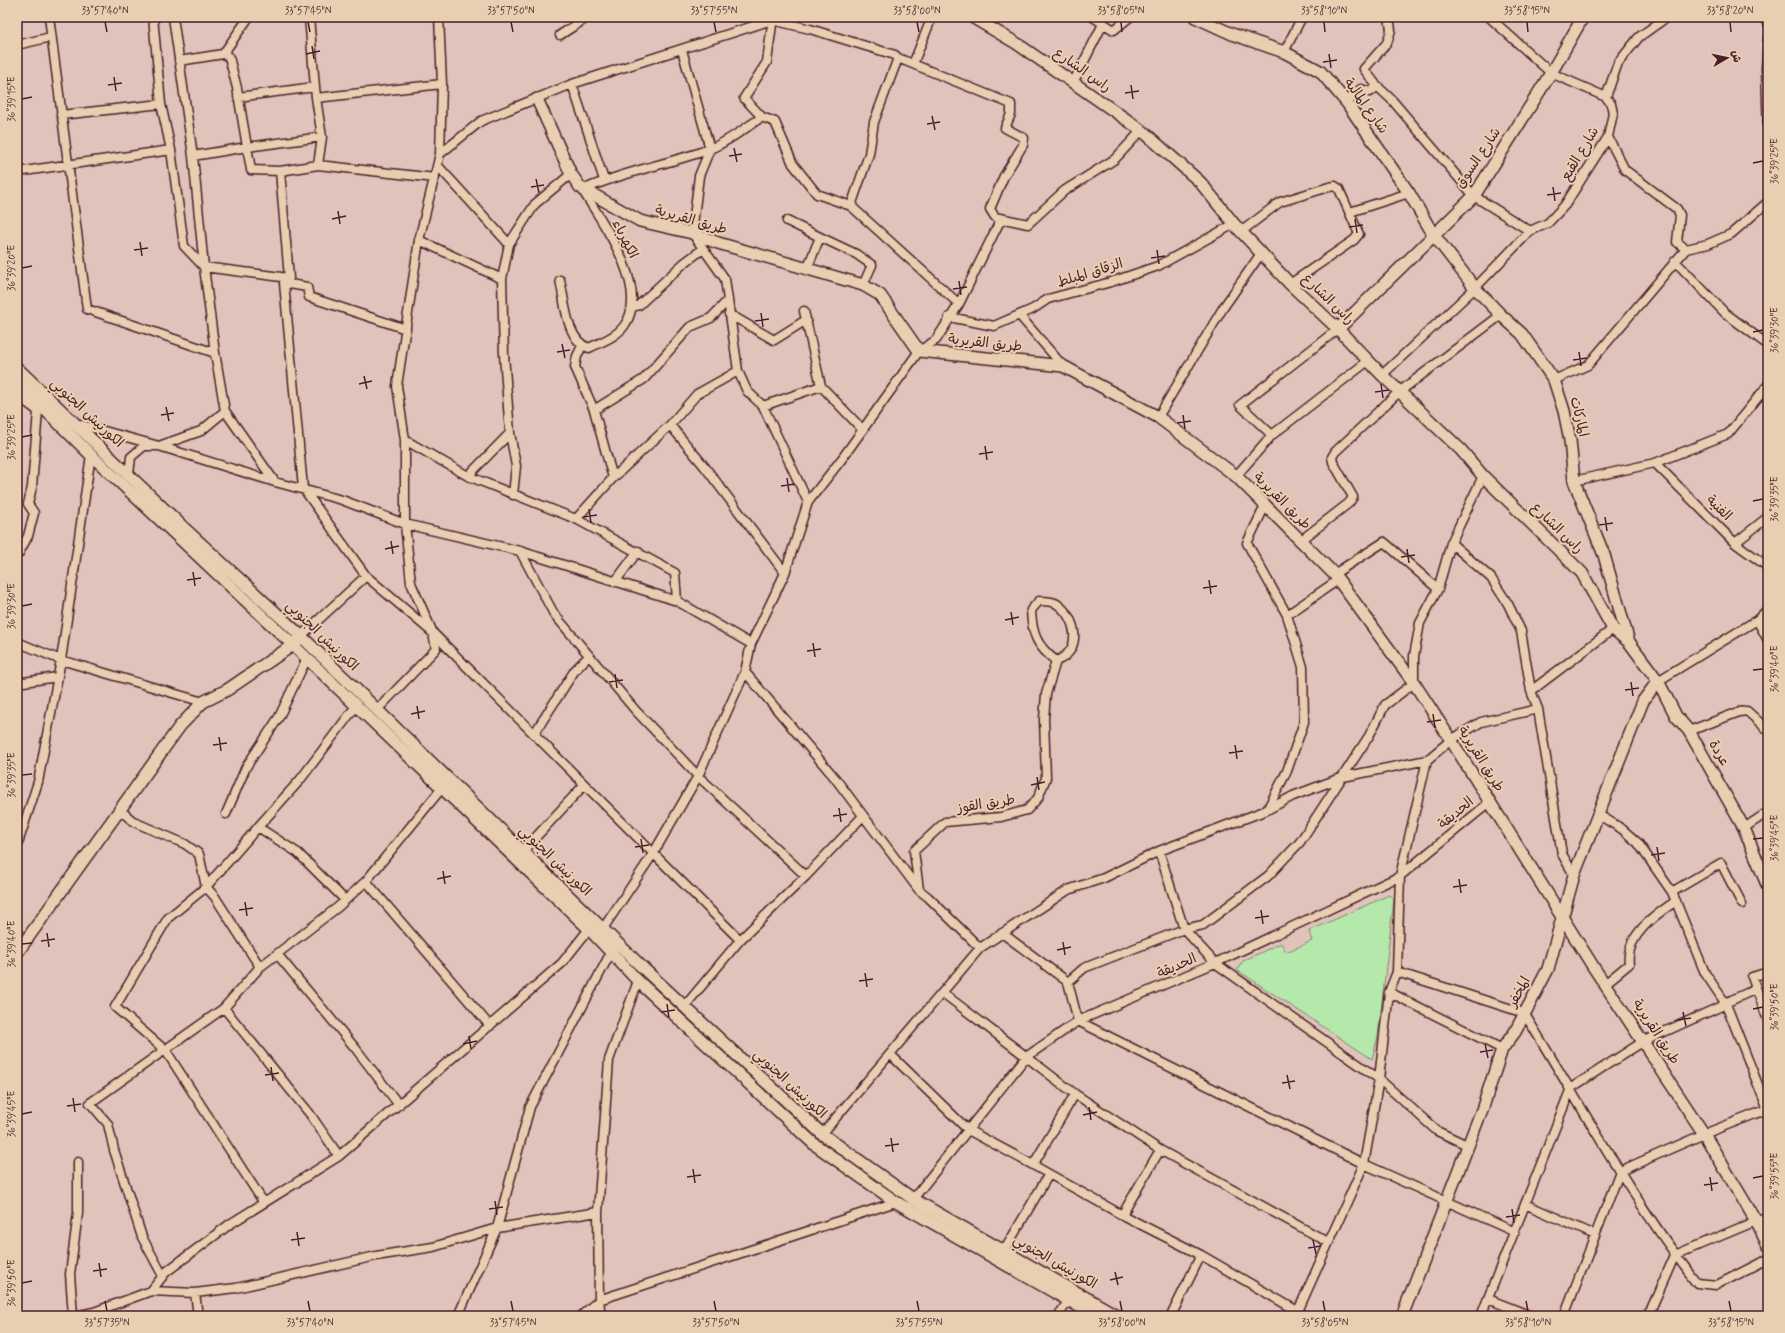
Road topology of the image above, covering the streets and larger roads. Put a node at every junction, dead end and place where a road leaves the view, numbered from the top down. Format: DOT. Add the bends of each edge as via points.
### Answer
graph roads {
  1 [pos="49,17"];
  2 [pos="153,17"];
  3 [pos="173,17"];
  4 [pos="248,17"];
  5 [pos="309,17"];
  6 [pos="439,17"];
  7 [pos="588,17"];
  8 [pos="932,17"];
  9 [pos="972,17"];
  10 [pos="1093,17"];
  11 [pos="1130,17"];
  12 [pos="1195,17"];
  13 [pos="1302,17"];
  14 [pos="1389,17"];
  15 [pos="1489,17"];
  16 [pos="1583,17"];
  17 [pos="1667,17"];
  18 [pos="1765,17"];
  19 [pos="770,18"];
  20 [pos="1768,23"];
  21 [pos="1104,24"];
  22 [pos="560,35"];
  23 [pos="51,37"];
  24 [pos="1768,39"];
  25 [pos="17,45"];
  26 [pos="682,50"];
  27 [pos="1284,52"];
  28 [pos="223,54"];
  29 [pos="898,58"];
  30 [pos="179,61"];
  31 [pos="913,64"];
  32 [pos="1551,73"];
  33 [pos="1073,82"];
  34 [pos="442,84"];
  35 [pos="572,84"];
  36 [pos="1378,86"];
  37 [pos="315,87"];
  38 [pos="238,97"];
  39 [pos="1606,97"];
  40 [pos="316,98"];
  41 [pos="537,99"];
  42 [pos="1347,103"];
  43 [pos="161,104"];
  44 [pos="61,115"];
  45 [pos="762,117"];
  46 [pos="1141,131"];
  47 [pos="1768,135"];
  48 [pos="322,137"];
  49 [pos="1608,137"];
  50 [pos="247,147"];
  51 [pos="710,148"];
  52 [pos="171,150"];
  53 [pos="440,154"];
  54 [pos="193,156"];
  55 [pos="68,164"];
  56 [pos="318,165"];
  57 [pos="438,166"];
  58 [pos="280,171"];
  59 [pos="17,172"];
  60 [pos="570,174"];
  61 [pos="435,178"];
  62 [pos="604,180"];
  63 [pos="582,188"];
  64 [pos="1409,193"];
  65 [pos="1474,196"];
  66 [pos="1768,202"];
  67 [pos="851,206"];
  68 [pos="1350,212"];
  69 [pos="1006,219"];
  70 [pos="787,221"];
  71 [pos="1238,227"];
  72 [pos="1530,231"];
  73 [pos="692,233"];
  74 [pos="1433,234"];
  75 [pos="820,237"];
  76 [pos="419,240"];
  77 [pos="509,244"];
  78 [pos="703,249"];
  79 [pos="1686,249"];
  80 [pos="1262,252"];
  81 [pos="1675,260"];
  82 [pos="204,267"];
  83 [pos="808,269"];
  84 [pos="502,279"];
  85 [pos="560,280"];
  86 [pos="286,281"];
  87 [pos="1290,284"];
  88 [pos="862,285"];
  89 [pos="1476,288"];
  90 [pos="728,300"];
  91 [pos="959,304"];
  92 [pos="633,307"];
  93 [pos="804,311"];
  94 [pos="729,314"];
  95 [pos="1019,315"];
  96 [pos="1501,315"];
  97 [pos="949,317"];
  98 [pos="806,320"];
  99 [pos="406,329"];
  100 [pos="1338,329"];
  101 [pos="582,346"];
  102 [pos="1768,346"];
  103 [pos="919,351"];
  104 [pos="215,353"];
  105 [pos="1368,361"];
  106 [pos="1063,366"];
  107 [pos="17,368"];
  108 [pos="738,371"];
  109 [pos="1382,375"];
  110 [pos="1554,380"];
  111 [pos="17,382"];
  112 [pos="1768,385"];
  113 [pos="821,386"];
  114 [pos="1399,392"];
  115 [pos="24,399"];
  116 [pos="762,406"];
  117 [pos="594,410"];
  118 [pos="225,411"];
  119 [pos="1158,417"];
  120 [pos="75,423"];
  121 [pos="670,425"];
  122 [pos="862,430"];
  123 [pos="510,433"];
  124 [pos="1272,435"];
  125 [pos="405,440"];
  126 [pos="159,446"];
  127 [pos="91,455"];
  128 [pos="1655,463"];
  129 [pos="129,474"];
  130 [pos="468,476"];
  131 [pos="1236,476"];
  132 [pos="1483,476"];
  133 [pos="613,478"];
  134 [pos="1574,481"];
  135 [pos="275,482"];
  136 [pos="303,488"];
  137 [pos="513,495"];
  138 [pos="808,502"];
  139 [pos="1265,506"];
  140 [pos="1768,517"];
  141 [pos="576,519"];
  142 [pos="405,524"];
  143 [pos="1300,541"];
  144 [pos="1451,543"];
  145 [pos="1736,543"];
  146 [pos="520,551"];
  147 [pos="638,551"];
  148 [pos="17,552"];
  149 [pos="1768,567"];
  150 [pos="785,573"];
  151 [pos="366,576"];
  152 [pos="1336,577"];
  153 [pos="615,582"];
  154 [pos="1438,589"];
  155 [pos="677,601"];
  156 [pos="1768,609"];
  157 [pos="1287,615"];
  158 [pos="1757,620"];
  159 [pos="1613,629"];
  160 [pos="433,633"];
  161 [pos="301,636"];
  162 [pos="1768,640"];
  163 [pos="17,642"];
  164 [pos="1628,642"];
  165 [pos="752,644"];
  166 [pos="293,645"];
  167 [pos="589,656"];
  168 [pos="307,658"];
  169 [pos="61,660"];
  170 [pos="1056,661"];
  171 [pos="745,672"];
  172 [pos="57,677"];
  173 [pos="1658,681"];
  174 [pos="17,683"];
  175 [pos="1414,683"];
  176 [pos="1531,691"];
  177 [pos="203,702"];
  178 [pos="356,706"];
  179 [pos="1538,709"];
  180 [pos="377,710"];
  181 [pos="1768,730"];
  182 [pos="1690,731"];
  183 [pos="534,734"];
  184 [pos="1451,740"];
  185 [pos="1427,760"];
  186 [pos="698,776"];
  187 [pos="1343,777"];
  188 [pos="584,785"];
  189 [pos="442,788"];
  190 [pos="1490,802"];
  191 [pos="119,809"];
  192 [pos="1267,810"];
  193 [pos="1768,812"];
  194 [pos="226,814"];
  195 [pos="1599,815"];
  196 [pos="862,816"];
  197 [pos="258,827"];
  198 [pos="1744,828"];
  199 [pos="17,846"];
  200 [pos="523,851"];
  201 [pos="1159,851"];
  202 [pos="653,854"];
  203 [pos="1574,875"];
  204 [pos="806,876"];
  205 [pos="1400,876"];
  206 [pos="366,881"];
  207 [pos="206,887"];
  208 [pos="1768,887"];
  209 [pos="918,890"];
  210 [pos="1672,892"];
  211 [pos="345,900"];
  212 [pos="1676,901"];
  213 [pos="1742,904"];
  214 [pos="1563,917"];
  215 [pos="1184,928"];
  216 [pos="589,929"];
  217 [pos="600,932"];
  218 [pos="1002,933"];
  219 [pos="740,940"];
  220 [pos="980,948"];
  221 [pos="611,952"];
  222 [pos="17,953"];
  223 [pos="277,954"];
  224 [pos="1215,963"];
  225 [pos="260,968"];
  226 [pos="1397,972"];
  227 [pos="1768,972"];
  228 [pos="638,981"];
  229 [pos="1068,982"];
  230 [pos="1606,983"];
  231 [pos="1756,989"];
  232 [pos="1389,992"];
  233 [pos="943,993"];
  234 [pos="1726,1004"];
  235 [pos="684,1007"];
  236 [pos="224,1008"];
  237 [pos="1524,1013"];
  238 [pos="1768,1020"];
  239 [pos="1078,1021"];
  240 [pos="490,1026"];
  241 [pos="1644,1041"];
  242 [pos="1502,1048"];
  243 [pos="166,1051"];
  244 [pos="890,1054"];
  245 [pos="1026,1057"];
  246 [pos="1379,1079"];
  247 [pos="1571,1088"];
  248 [pos="1075,1094"];
  249 [pos="399,1105"];
  250 [pos="1768,1110"];
  251 [pos="968,1130"];
  252 [pos="822,1134"];
  253 [pos="1704,1134"];
  254 [pos="1467,1145"];
  255 [pos="1160,1150"];
  256 [pos="339,1156"];
  257 [pos="78,1162"];
  258 [pos="1364,1164"];
  259 [pos="1034,1165"];
  260 [pos="1620,1171"];
  261 [pos="1049,1174"];
  262 [pos="913,1199"];
  263 [pos="264,1202"];
  264 [pos="896,1202"];
  265 [pos="1445,1202"];
  266 [pos="1525,1204"];
  267 [pos="598,1212"];
  268 [pos="1122,1216"];
  269 [pos="1768,1216"];
  270 [pos="1756,1221"];
  271 [pos="497,1228"];
  272 [pos="1514,1232"];
  273 [pos="1595,1235"];
  274 [pos="1328,1242"];
  275 [pos="1768,1245"];
  276 [pos="1004,1250"];
  277 [pos="1675,1254"];
  278 [pos="1201,1255"];
  279 [pos="1768,1259"];
  280 [pos="162,1276"];
  281 [pos="151,1291"];
  282 [pos="195,1293"];
  283 [pos="1488,1299"];
  284 [pos="598,1300"];
  285 [pos="1069,1300"];
  286 [pos="1298,1311"];
  287 [pos="74,1316"];
  288 [pos="198,1316"];
  289 [pos="458,1316"];
  290 [pos="581,1316"];
  291 [pos="601,1316"];
  292 [pos="1058,1316"];
  293 [pos="1096,1316"];
  294 [pos="1118,1316"];
  295 [pos="1171,1316"];
  296 [pos="1306,1316"];
  297 [pos="1402,1316"];
  298 [pos="1481,1316"];
  299 [pos="1531,1316"];
  300 [pos="1564,1316"];
  301 [pos="1648,1316"];
  1 -- 23 [label="street"];
  2 -- 43 [label="street"];
  3 -- 30 [label="street"];
  4 -- 28 [label="street"];
  5 -- 37 [label="street"];
  6 -- 34 [label="street"];
  7 -- 22 [label="street"];
  8 -- 31 [label="street"];
  9 -- 33 [label="street, راس الشارع"];
  10 -- 21 [label="street"];
  11 -- 21 [label="street" via="1114,30"];
  12 -- 27 [label="street, شارع المالية" via="1232,34"];
  13 -- 27 [label="street"];
  14 -- 36 [label="street" via="1387,44 1364,69"];
  15 -- 32 [label="street"];
  16 -- 32 [label="street, شارع السوق"];
  17 -- 39 [label="street" via="1639,37 1618,63"];
  18 -- 20 [label="street"];
  19 -- 26 [label="street"];
  19 -- 29 [label="street"];
  19 -- 45 [label="street" via="767,62 744,98"];
  21 -- 33 [label="street"];
  23 -- 25 [label="street"];
  23 -- 44 [label="street"];
  24 -- 47 [label="street"];
  26 -- 35 [label="street"];
  26 -- 51 [label="street"];
  27 -- 42 [label="street, شارع المالية" via="1320,71"];
  28 -- 30 [label="street"];
  28 -- 38 [label="street" via="229,57"];
  29 -- 31 [label="street"];
  29 -- 67 [label="street" via="874,122 869,154"];
  30 -- 54 [label="street"];
  31 -- 69 [label="street" via="1011,104 1011,114 1005,128 1024,138 1023,145 1004,176 990,209 995,216"];
  32 -- 39 [label="street"];
  32 -- 65 [label="street, شارع السوق"];
  33 -- 46 [label="street, راس الشارع"];
  34 -- 40 [label="street"];
  34 -- 53 [label="street"];
  35 -- 41 [label="street"];
  35 -- 62 [label="street"];
  36 -- 42 [label="street" via="1370,92 1361,89"];
  36 -- 65 [label="street"];
  37 -- 38 [label="street"];
  37 -- 40 [label="street"];
  38 -- 50 [label="street"];
  39 -- 49 [label="street, شارع القبع" via="1613,113"];
  40 -- 48 [label="street"];
  41 -- 53 [label="street" via="481,121"];
  41 -- 60 [label="street, طريق القريرية"];
  42 -- 64 [label="street, شارع المالية"];
  43 -- 44 [label="street"];
  43 -- 52 [label="street"];
  44 -- 55 [label="street"];
  45 -- 51 [label="street" via="731,138"];
  45 -- 67 [label="street" via="775,122 793,164 818,194"];
  46 -- 69 [label="street" via="1115,159 1064,191 1028,224"];
  46 -- 71 [label="street, راس الشارع" via="1200,182"];
  48 -- 50 [label="street"];
  48 -- 56 [label="street"];
  49 -- 72 [label="street, شارع القبع" via="1565,205 1548,223"];
  49 -- 79 [label="street" via="1625,170 1677,209 1680,215 1677,242"];
  50 -- 54 [label="street"];
  50 -- 58 [label="street" via="251,170"];
  51 -- 62 [label="street"];
  51 -- 73 [label="street" via="699,176"];
  52 -- 55 [label="street"];
  52 -- 82 [label="street" via="184,246"];
  53 -- 57 [label="street"];
  54 -- 82 [label="street"];
  55 -- 59 [label="street"];
  55 -- 104 [label="street" via="87,309"];
  56 -- 58 [label="street"];
  56 -- 61 [label="street"];
  57 -- 61 [label="street"];
  57 -- 77 [label="street"];
  58 -- 86 [label="street"];
  60 -- 63 [label="street, طريق القريرية"];
  60 -- 77 [label="street" via="535,204"];
  61 -- 76 [label="street"];
  62 -- 63 [label="street"];
  63 -- 73 [label="street, طريق القريرية" via="640,221"];
  63 -- 92 [label="street, الكهرباء" via="623,262 633,290"];
  64 -- 68 [label="street"];
  64 -- 74 [label="street, شارع المالية"];
  65 -- 72 [label="street"];
  65 -- 74 [label="street, شارع السوق"];
  66 -- 79 [label="street" via="1731,234 1708,244"];
  67 -- 91 [label="street"];
  68 -- 71 [label="street, الزقاق المبلط" via="1335,186 1280,202"];
  68 -- 87 [label="street" via="1359,234 1354,240"];
  69 -- 91 [label="street" via="999,223"];
  70 -- 75 [label="street"];
  71 -- 80 [label="street, راس الشارع"];
  71 -- 95 [label="street, الزقاق المبلط" via="1158,266 1048,299"];
  72 -- 89 [label="street, شارع القبع"];
  73 -- 78 [label="street"];
  73 -- 83 [label="street, طريق القريرية"];
  74 -- 89 [label="street, الماركات"];
  74 -- 100 [label="street, شارع السوق"];
  75 -- 83 [label="street"];
  75 -- 88 [label="street" via="856,254 872,265"];
  76 -- 84 [label="street"];
  76 -- 99 [label="street"];
  77 -- 84 [label="street"];
  78 -- 90 [label="street" via="725,279"];
  78 -- 92 [label="street" via="639,305"];
  79 -- 81 [label="street"];
  80 -- 87 [label="street, راس الشارع"];
  80 -- 119 [label="street" via="1223,308"];
  81 -- 102 [label="street" via="1725,313"];
  81 -- 110 [label="street" via="1588,365"];
  82 -- 86 [label="street"];
  82 -- 104 [label="street"];
  83 -- 88 [label="street, طريق القريرية"];
  84 -- 123 [label="street"];
  85 -- 101 [label="street" via="571,331"];
  86 -- 99 [label="street" via="307,287 309,297"];
  86 -- 136 [label="street"];
  87 -- 100 [label="street, راس الشارع"];
  88 -- 103 [label="street, طريق القريرية" via="880,295"];
  89 -- 96 [label="street, الماركات"];
  89 -- 109 [label="street, شارع القبع"];
  90 -- 94 [label="street"];
  90 -- 117 [label="street" via="712,318 690,327 644,379"];
  91 -- 97 [label="street"];
  92 -- 101 [label="street" via="626,324 617,333 589,348"];
  93 -- 98 [label="street"];
  94 -- 98 [label="street" via="774,340"];
  94 -- 108 [label="street"];
  95 -- 97 [label="street, الزقاق المبلط" via="994,326"];
  95 -- 106 [label="street"];
  96 -- 110 [label="street, الماركات" via="1522,334"];
  96 -- 114 [label="street"];
  97 -- 103 [label="street" via="936,340"];
  98 -- 113 [label="street"];
  99 -- 125 [label="street" via="397,386"];
  100 -- 105 [label="street, راس الشارع"];
  100 -- 124 [label="street" via="1240,405"];
  101 -- 117 [label="street" via="575,367"];
  103 -- 106 [label="street, طريق القريرية"];
  103 -- 122 [label="street"];
  104 -- 118 [label="street"];
  105 -- 109 [label="street, راس الشارع"];
  105 -- 124 [label="street"];
  106 -- 119 [label="street, طريق القريرية"];
  107 -- 120 [label="street, الكورنيش الجنوبي"];
  108 -- 116 [label="street" via="747,391"];
  108 -- 121 [label="street" via="697,394"];
  109 -- 114 [label="street, راس الشارع"];
  110 -- 134 [label="street, الماركات" via="1570,440"];
  111 -- 115 [label="street, الكورنيش الجنوبي"];
  112 -- 128 [label="street" via="1728,434"];
  113 -- 116 [label="street"];
  113 -- 122 [label="street"];
  114 -- 132 [label="street, راس الشارع" via="1461,450"];
  114 -- 143 [label="street" via="1335,452 1333,462 1353,497 1349,503"];
  115 -- 127 [label="street, الكورنيش الجنوبي"];
  115 -- 148 [label="street" via="38,411 32,487 28,504 34,513 28,536 19,553"];
  116 -- 138 [label="street"];
  117 -- 133 [label="street"];
  118 -- 126 [label="street" via="200,431"];
  118 -- 135 [label="street"];
  119 -- 131 [label="street, طريق القريرية"];
  120 -- 126 [label="street"];
  120 -- 129 [label="street, الكورنيش الجنوبي"];
  121 -- 133 [label="street"];
  121 -- 150 [label="street"];
  122 -- 138 [label="street"];
  123 -- 130 [label="street"];
  123 -- 137 [label="street" via="516,466"];
  124 -- 131 [label="street"];
  125 -- 130 [label="street"];
  125 -- 142 [label="street"];
  126 -- 129 [label="street" via="144,446 131,457"];
  126 -- 135 [label="street"];
  127 -- 166 [label="street, الكورنيش الجنوبي"];
  127 -- 169 [label="street"];
  128 -- 134 [label="street"];
  128 -- 145 [label="street, الفنية"];
  129 -- 161 [label="street, الكورنيش الجنوبي"];
  130 -- 137 [label="street"];
  131 -- 139 [label="street, طريق القريرية"];
  132 -- 144 [label="street"];
  132 -- 159 [label="street, راس الشارع" via="1582,573"];
  133 -- 141 [label="street"];
  134 -- 164 [label="street, الماركات" via="1604,555"];
  135 -- 136 [label="street"];
  136 -- 142 [label="street"];
  136 -- 151 [label="street"];
  137 -- 141 [label="street"];
  138 -- 150 [label="street"];
  139 -- 143 [label="street, طريق القريرية"];
  139 -- 157 [label="street" via="1247,543"];
  140 -- 145 [label="street"];
  141 -- 147 [label="street"];
  142 -- 146 [label="street"];
  142 -- 160 [label="street" via="411,583"];
  143 -- 152 [label="street, طريق القريرية"];
  144 -- 154 [label="street"];
  144 -- 176 [label="street" via="1491,578 1508,604 1521,631"];
  145 -- 149 [label="street, الفنية"];
  146 -- 153 [label="street"];
  146 -- 167 [label="street" via="554,614"];
  147 -- 153 [label="street"];
  147 -- 155 [label="street" via="675,573"];
  150 -- 165 [label="street"];
  151 -- 160 [label="street"];
  151 -- 161 [label="street"];
  152 -- 154 [label="street" via="1384,542"];
  152 -- 157 [label="street"];
  152 -- 175 [label="street, طريق القريرية"];
  153 -- 155 [label="street"];
  154 -- 175 [label="street" via="1420,623 1414,656"];
  155 -- 165 [label="street"];
  156 -- 158 [label="street"];
  157 -- 192 [label="street" via="1303,666 1304,722 1287,771"];
  158 -- 162 [label="street"];
  158 -- 173 [label="street"];
  159 -- 164 [label="street, راس الشارع"];
  159 -- 176 [label="street"];
  160 -- 180 [label="street" via="436,649"];
  160 -- 183 [label="street"];
  161 -- 166 [label="street"];
  161 -- 180 [label="street, الكورنيش الجنوبي"];
  163 -- 169 [label="street"];
  164 -- 173 [label="street, عردة"];
  165 -- 171 [label="street"];
  166 -- 168 [label="street, الكورنيش الجنوبي"];
  166 -- 177 [label="street" via="227,690"];
  167 -- 183 [label="street" via="575,670"];
  167 -- 186 [label="street" via="636,711"];
  168 -- 178 [label="street, الكورنيش الجنوبي"];
  168 -- 194 [label="street" via="279,717 246,767"];
  169 -- 172 [label="street"];
  169 -- 177 [label="street"];
  170 -- 170 [label="street" via="1065,658 1072,649 1075,632 1068,616 1056,603 1039,601 1031,610 1035,637 1044,652"];
  170 -- 209 [label="street, طريق القوز" via="1046,694 1046,778 1038,798 1027,810 1002,817 945,822 914,850"];
  171 -- 186 [label="street"];
  171 -- 196 [label="street" via="835,778"];
  172 -- 174 [label="street"];
  172 -- 199 [label="street" via="38,782"];
  173 -- 182 [label="street, عردة" via="1676,716"];
  173 -- 195 [label="street, المخفر" via="1643,701"];
  175 -- 184 [label="street, طريق القريرية"];
  175 -- 187 [label="street" via="1385,705"];
  176 -- 179 [label="street"];
  177 -- 191 [label="street" via="180,726"];
  178 -- 189 [label="street, الكورنيش الجنوبي"];
  178 -- 197 [label="street" via="300,780"];
  179 -- 184 [label="street" via="1481,722"];
  179 -- 203 [label="street" via="1562,854"];
  180 -- 200 [label="street, الكورنيش الجنوبي"];
  181 -- 182 [label="street" via="1747,711"];
  182 -- 198 [label="street, عردة"];
  183 -- 188 [label="street"];
  184 -- 185 [label="street"];
  184 -- 190 [label="street, طريق القريرية"];
  185 -- 187 [label="street"];
  185 -- 205 [label="street"];
  186 -- 202 [label="street"];
  186 -- 204 [label="street"];
  187 -- 192 [label="street" via="1293,796"];
  187 -- 215 [label="street" via="1300,842 1268,876 1203,925"];
  188 -- 200 [label="street"];
  188 -- 202 [label="street"];
  189 -- 206 [label="street"];
  189 -- 216 [label="street, الكورنيش الجنوبي"];
  190 -- 205 [label="street, الحديقة"];
  190 -- 214 [label="street, طريق القريرية"];
  191 -- 207 [label="street" via="134,822 185,844 199,854"];
  191 -- 222 [label="street"];
  192 -- 201 [label="street"];
  193 -- 198 [label="street"];
  195 -- 203 [label="street, المخفر"];
  195 -- 210 [label="street" via="1622,829 1638,843"];
  196 -- 204 [label="street"];
  196 -- 209 [label="street"];
  197 -- 207 [label="street"];
  197 -- 211 [label="street" via="298,853"];
  198 -- 208 [label="street, عردة"];
  200 -- 217 [label="street, الكورنيش الجنوبي"];
  201 -- 215 [label="street"];
  201 -- 218 [label="street" via="1104,878 1068,890"];
  202 -- 217 [label="street"];
  202 -- 219 [label="street"];
  203 -- 214 [label="street, المخفر"];
  204 -- 219 [label="street"];
  205 -- 224 [label="street, الحديقة"];
  205 -- 226 [label="street"];
  206 -- 211 [label="street"];
  206 -- 240 [label="street"];
  207 -- 225 [label="street"];
  207 -- 243 [label="street" via="168,918 115,1007"];
  209 -- 220 [label="street"];
  210 -- 212 [label="street"];
  210 -- 213 [label="street" via="1721,863"];
  211 -- 223 [label="street"];
  212 -- 230 [label="street" via="1653,916 1635,938 1628,953 1630,964"];
  212 -- 234 [label="street" via="1705,973"];
  214 -- 230 [label="street, طريق القريرية"];
  214 -- 237 [label="street, المخفر" via="1548,969"];
  215 -- 224 [label="street"];
  215 -- 229 [label="street" via="1084,968"];
  216 -- 217 [label="street, الكورنيش الجنوبي"];
  216 -- 240 [label="street" via="562,963"];
  217 -- 221 [label="street, الكورنيش الجنوبي"];
  217 -- 235 [label="street, الكورنيش الجنوبي"];
  218 -- 220 [label="street"];
  218 -- 229 [label="street"];
  219 -- 235 [label="street"];
  220 -- 233 [label="street"];
  221 -- 228 [label="street, الكورنيش الجنوبي"];
  221 -- 271 [label="street" via="530,1107"];
  223 -- 225 [label="street"];
  223 -- 249 [label="street"];
  224 -- 239 [label="street, الحديقة"];
  224 -- 246 [label="street"];
  225 -- 236 [label="street"];
  226 -- 232 [label="street"];
  226 -- 237 [label="street"];
  227 -- 231 [label="street" via="1752,977"];
  228 -- 264 [label="street, الكورنيش الجنوبي" via="814,1144"];
  228 -- 267 [label="street" via="608,1060"];
  229 -- 239 [label="street"];
  230 -- 241 [label="street, طريق القريرية"];
  231 -- 234 [label="street"];
  231 -- 238 [label="street"];
  232 -- 242 [label="street"];
  232 -- 246 [label="street"];
  233 -- 244 [label="street"];
  233 -- 245 [label="street"];
  234 -- 241 [label="street"];
  234 -- 250 [label="street"];
  235 -- 252 [label="street, الكورنيش الجنوبي"];
  236 -- 243 [label="street"];
  236 -- 256 [label="street" via="310,1114"];
  237 -- 242 [label="street, المخفر" via="1515,1032"];
  237 -- 247 [label="street"];
  239 -- 245 [label="street, الحديقة"];
  239 -- 258 [label="street"];
  240 -- 249 [label="street"];
  241 -- 247 [label="street"];
  241 -- 253 [label="street, طريق القريرية"];
  242 -- 254 [label="street, المخفر"];
  243 -- 263 [label="street"];
  243 -- 280 [label="street" via="90,1103 108,1124 142,1237"];
  244 -- 251 [label="street"];
  244 -- 252 [label="street"];
  245 -- 248 [label="street"];
  245 -- 251 [label="street, الحديقة"];
  246 -- 254 [label="street" via="1437,1131"];
  246 -- 258 [label="street"];
  247 -- 260 [label="street"];
  247 -- 266 [label="street"];
  248 -- 255 [label="street"];
  248 -- 259 [label="street"];
  249 -- 256 [label="street"];
  250 -- 253 [label="street"];
  251 -- 259 [label="street"];
  251 -- 262 [label="street, الحديقة"];
  252 -- 262 [label="street, الكورنيش الجنوبي"];
  253 -- 260 [label="street"];
  253 -- 270 [label="street, طريق القريرية"];
  254 -- 265 [label="street, المخفر"];
  255 -- 268 [label="street"];
  255 -- 274 [label="street"];
  256 -- 263 [label="street"];
  257 -- 287 [label="street" via="78,1213 70,1274"];
  258 -- 265 [label="street"];
  258 -- 274 [label="street"];
  259 -- 261 [label="street"];
  260 -- 273 [label="street"];
  260 -- 277 [label="street"];
  261 -- 268 [label="street"];
  261 -- 276 [label="street"];
  262 -- 276 [label="street, الكورنيش الجنوبي"];
  263 -- 280 [label="street" via="230,1224"];
  264 -- 284 [label="street"];
  264 -- 285 [label="street, الكورنيش الجنوبي"];
  265 -- 272 [label="street"];
  265 -- 297 [label="street, المخفر"];
  266 -- 272 [label="street"];
  266 -- 273 [label="street"];
  267 -- 271 [label="street"];
  267 -- 284 [label="street"];
  268 -- 278 [label="street"];
  269 -- 270 [label="street"];
  270 -- 275 [label="street, طريق القريرية"];
  270 -- 277 [label="street"];
  271 -- 282 [label="street" via="433,1247 376,1256 236,1288"];
  271 -- 289 [label="street"];
  272 -- 283 [label="street"];
  273 -- 300 [label="street"];
  274 -- 286 [label="street"];
  276 -- 294 [label="street, الكورنيش الجنوبي"];
  277 -- 279 [label="street" via="1697,1283 1717,1286"];
  277 -- 301 [label="street"];
  278 -- 286 [label="street"];
  278 -- 295 [label="street"];
  280 -- 281 [label="street"];
  281 -- 282 [label="street"];
  281 -- 287 [label="street" via="94,1312"];
  282 -- 288 [label="street"];
  283 -- 298 [label="street"];
  283 -- 299 [label="street"];
  284 -- 290 [label="street"];
  284 -- 291 [label="street"];
  285 -- 292 [label="street"];
  285 -- 293 [label="street, الكورنيش الجنوبي"];
  286 -- 296 [label="street"];
}
